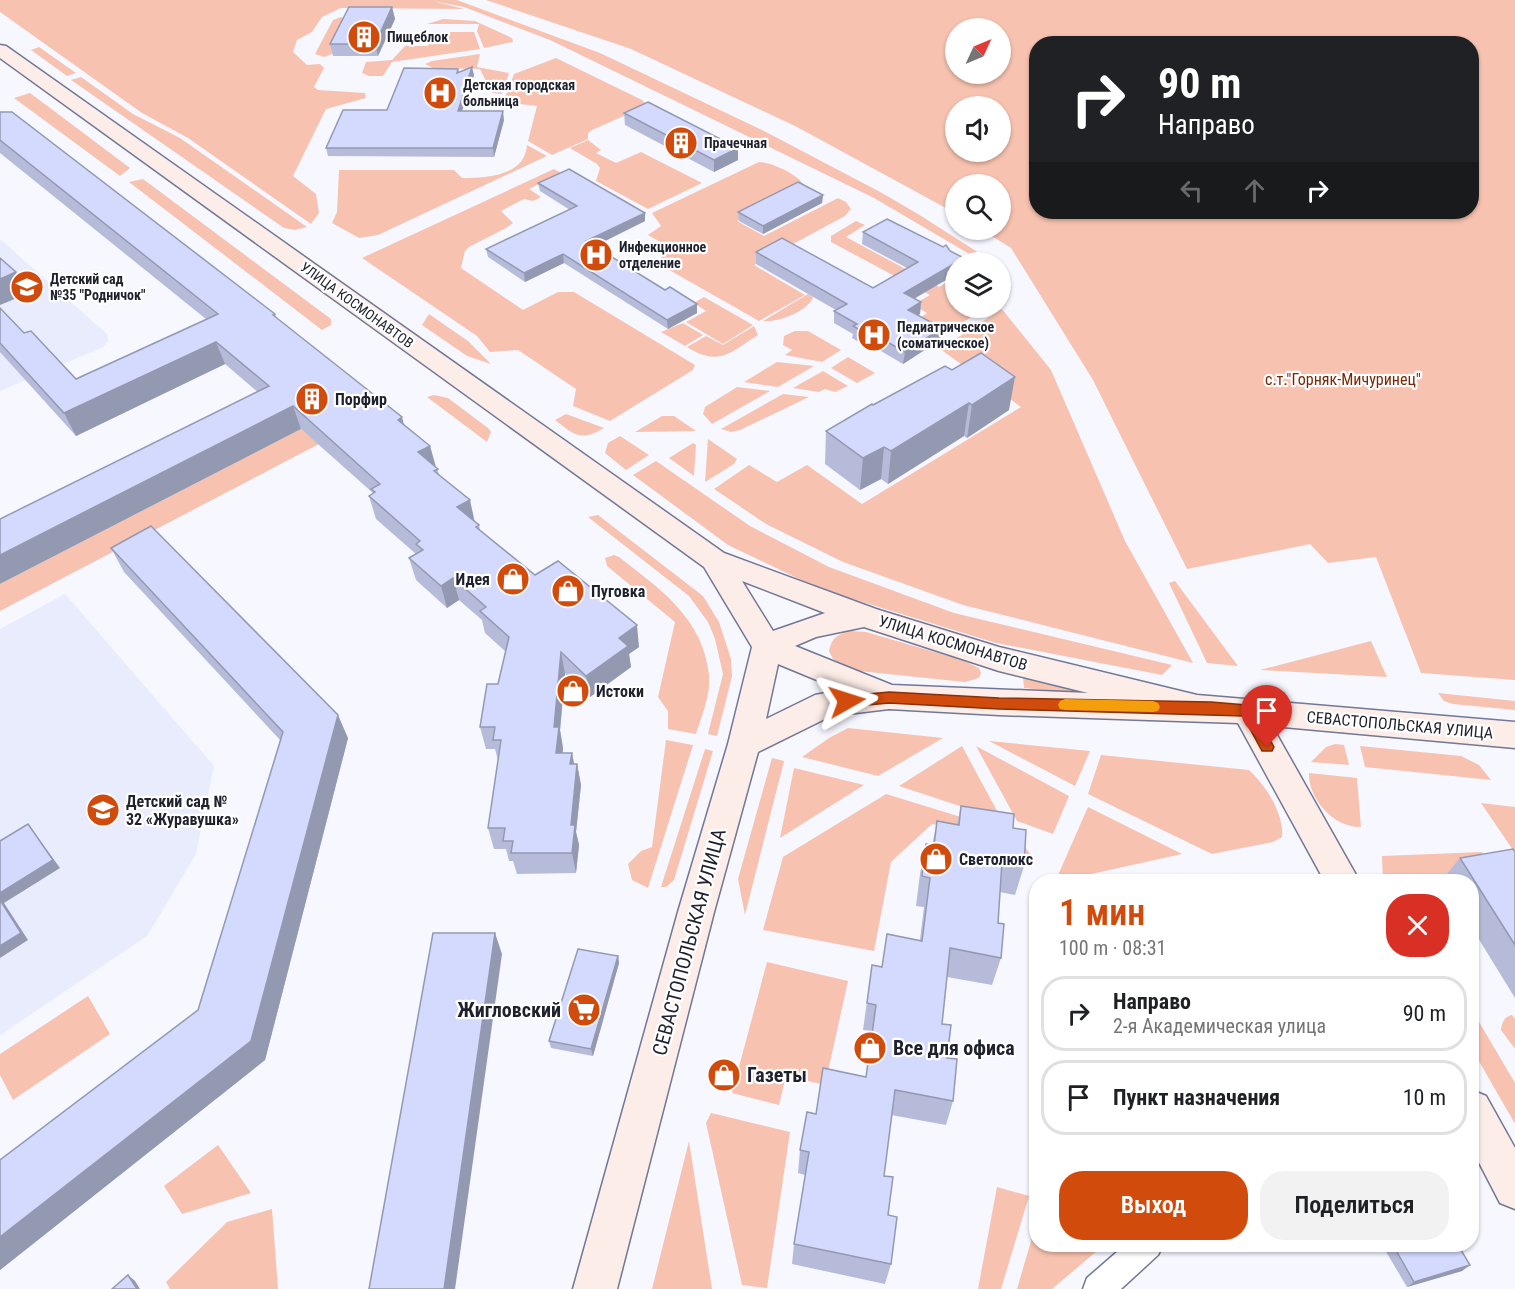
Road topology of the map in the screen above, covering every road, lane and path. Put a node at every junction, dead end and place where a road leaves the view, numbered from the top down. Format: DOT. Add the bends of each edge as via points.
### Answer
graph roads {
  1 [pos="0,50"];
  2 [pos="10,67"];
  3 [pos="714,560"];
  4 [pos="866,617"];
  5 [pos="767,647"];
  6 [pos="999,660"];
  7 [pos="889,697"];
  8 [pos="999,703"];
  9 [pos="1198,708"];
  10 [pos="1247,711"];
  11 [pos="1515,735"];
  12 [pos="744,744"];
  13 [pos="1339,874"];
  14 [pos="1479,1123"];
  15 [pos="1515,1188"];
  16 [pos="1140,1252"];
  17 [pos="595,1289"];
  18 [pos="1098,1289"];
  1 -- 2 [label="main road, УЛИЦА КОСМОНАВТОВ"];
  2 -- 3 [label="main road, УЛИЦА КОСМОНАВТОВ"];
  3 -- 4 [label="main road, УЛИЦА КОСМОНАВТОВ"];
  3 -- 5 [label="main road, УЛИЦА КОСМОНАВТОВ"];
  4 -- 5 [label="main road" via="814,625"];
  4 -- 6 [label="main road, УЛИЦА КОСМОНАВТОВ"];
  5 -- 7 [label="main road, СЕВАСТОПОЛЬСКАЯ УЛИЦА"];
  5 -- 12 [label="main road"];
  6 -- 8 [label="main road"];
  6 -- 9 [label="main road, УЛИЦА КОСМОНАВТОВ"];
  7 -- 8 [label="main road, СЕВАСТОПОЛЬСКАЯ УЛИЦА"];
  7 -- 12 [label="main road, СЕВАСТОПОЛЬСКАЯ УЛИЦА" via="826,704"];
  8 -- 9 [label="main road, СЕВАСТОПОЛЬСКАЯ УЛИЦА"];
  9 -- 10 [label="main road, СЕВАСТОПОЛЬСКАЯ УЛИЦА"];
  10 -- 11 [label="main road, СЕВАСТОПОЛЬСКАЯ УЛИЦА"];
  10 -- 13 [label="main road"];
  12 -- 17 [label="main road, СЕВАСТОПОЛЬСКАЯ УЛИЦА"];
  14 -- 15 [label="main road"];
  16 -- 18 [label="street"];
}
